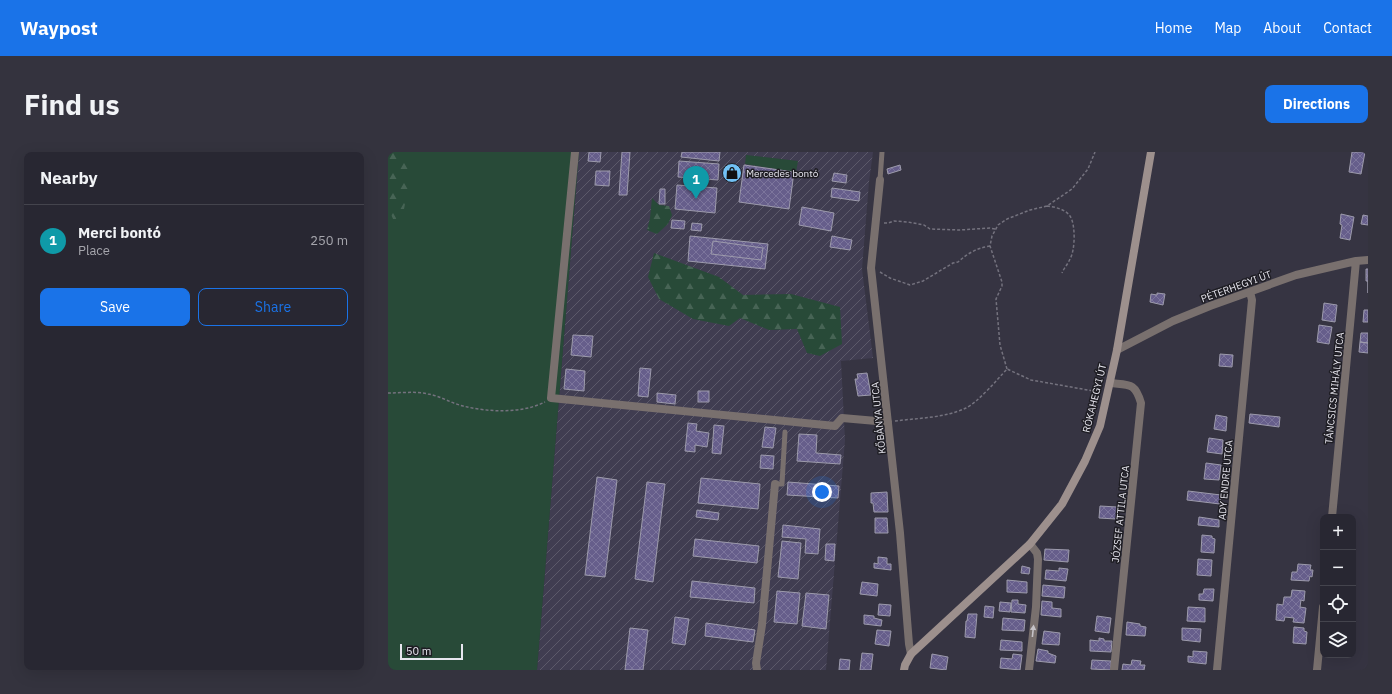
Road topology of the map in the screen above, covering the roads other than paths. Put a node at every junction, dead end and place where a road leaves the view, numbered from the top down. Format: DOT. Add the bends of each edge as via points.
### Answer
graph roads {
  1 [pos="575,152"];
  2 [pos="882,152"];
  3 [pos="1150,152"];
  4 [pos="880,180"];
  5 [pos="1368,260"];
  6 [pos="1356,261"];
  7 [pos="1250,292"];
  8 [pos="1117,350"];
  9 [pos="1110,383"];
  10 [pos="888,422"];
  11 [pos="785,432"];
  12 [pos="775,484"];
  13 [pos="1332,514"];
  14 [pos="1030,544"];
  15 [pos="1322,622"];
  16 [pos="911,654"];
  17 [pos="757,670"];
  18 [pos="904,670"];
  19 [pos="1029,670"];
  20 [pos="1114,670"];
  21 [pos="1217,670"];
  22 [pos="1317,670"];
  1 -- 10 [label="street" via="552,398 835,426 842,418"];
  2 -- 4 [label="lane"];
  3 -- 8 [label="street, RÓKAHEGYI ÚT"];
  4 -- 10 [label="street, KŐBÁNYA UTCA" via="872,272"];
  5 -- 6 [label="street, PÉTERHEGYI ÚT"];
  6 -- 7 [label="street, PÉTERHEGYI ÚT" via="1296,275"];
  6 -- 13 [label="street, TÁNCSICS MIHÁLY UTCA"];
  7 -- 8 [label="street, PÉTERHEGYI ÚT" via="1173,321"];
  7 -- 21 [label="street, ADY ENDRE UTCA" via="1252,300"];
  8 -- 9 [label="street, RÓKAHEGYI ÚT"];
  9 -- 14 [label="street, RÓKAHEGYI ÚT" via="1100,426 1086,461 1062,504"];
  9 -- 20 [label="street, JÓZSEF ATTILA UTCA" via="1130,385 1138,391 1141,403"];
  10 -- 16 [label="street, KŐBÁNYA UTCA"];
  11 -- 12 [label="lane" via="782,484"];
  12 -- 17 [label="street"];
  14 -- 16 [label="street, RÓKAHEGYI ÚT"];
  19 -- 14 [label="street, one-way" via="1038,559"];
  15 -- 22 [label="street"];
  16 -- 18 [label="street"];
}
